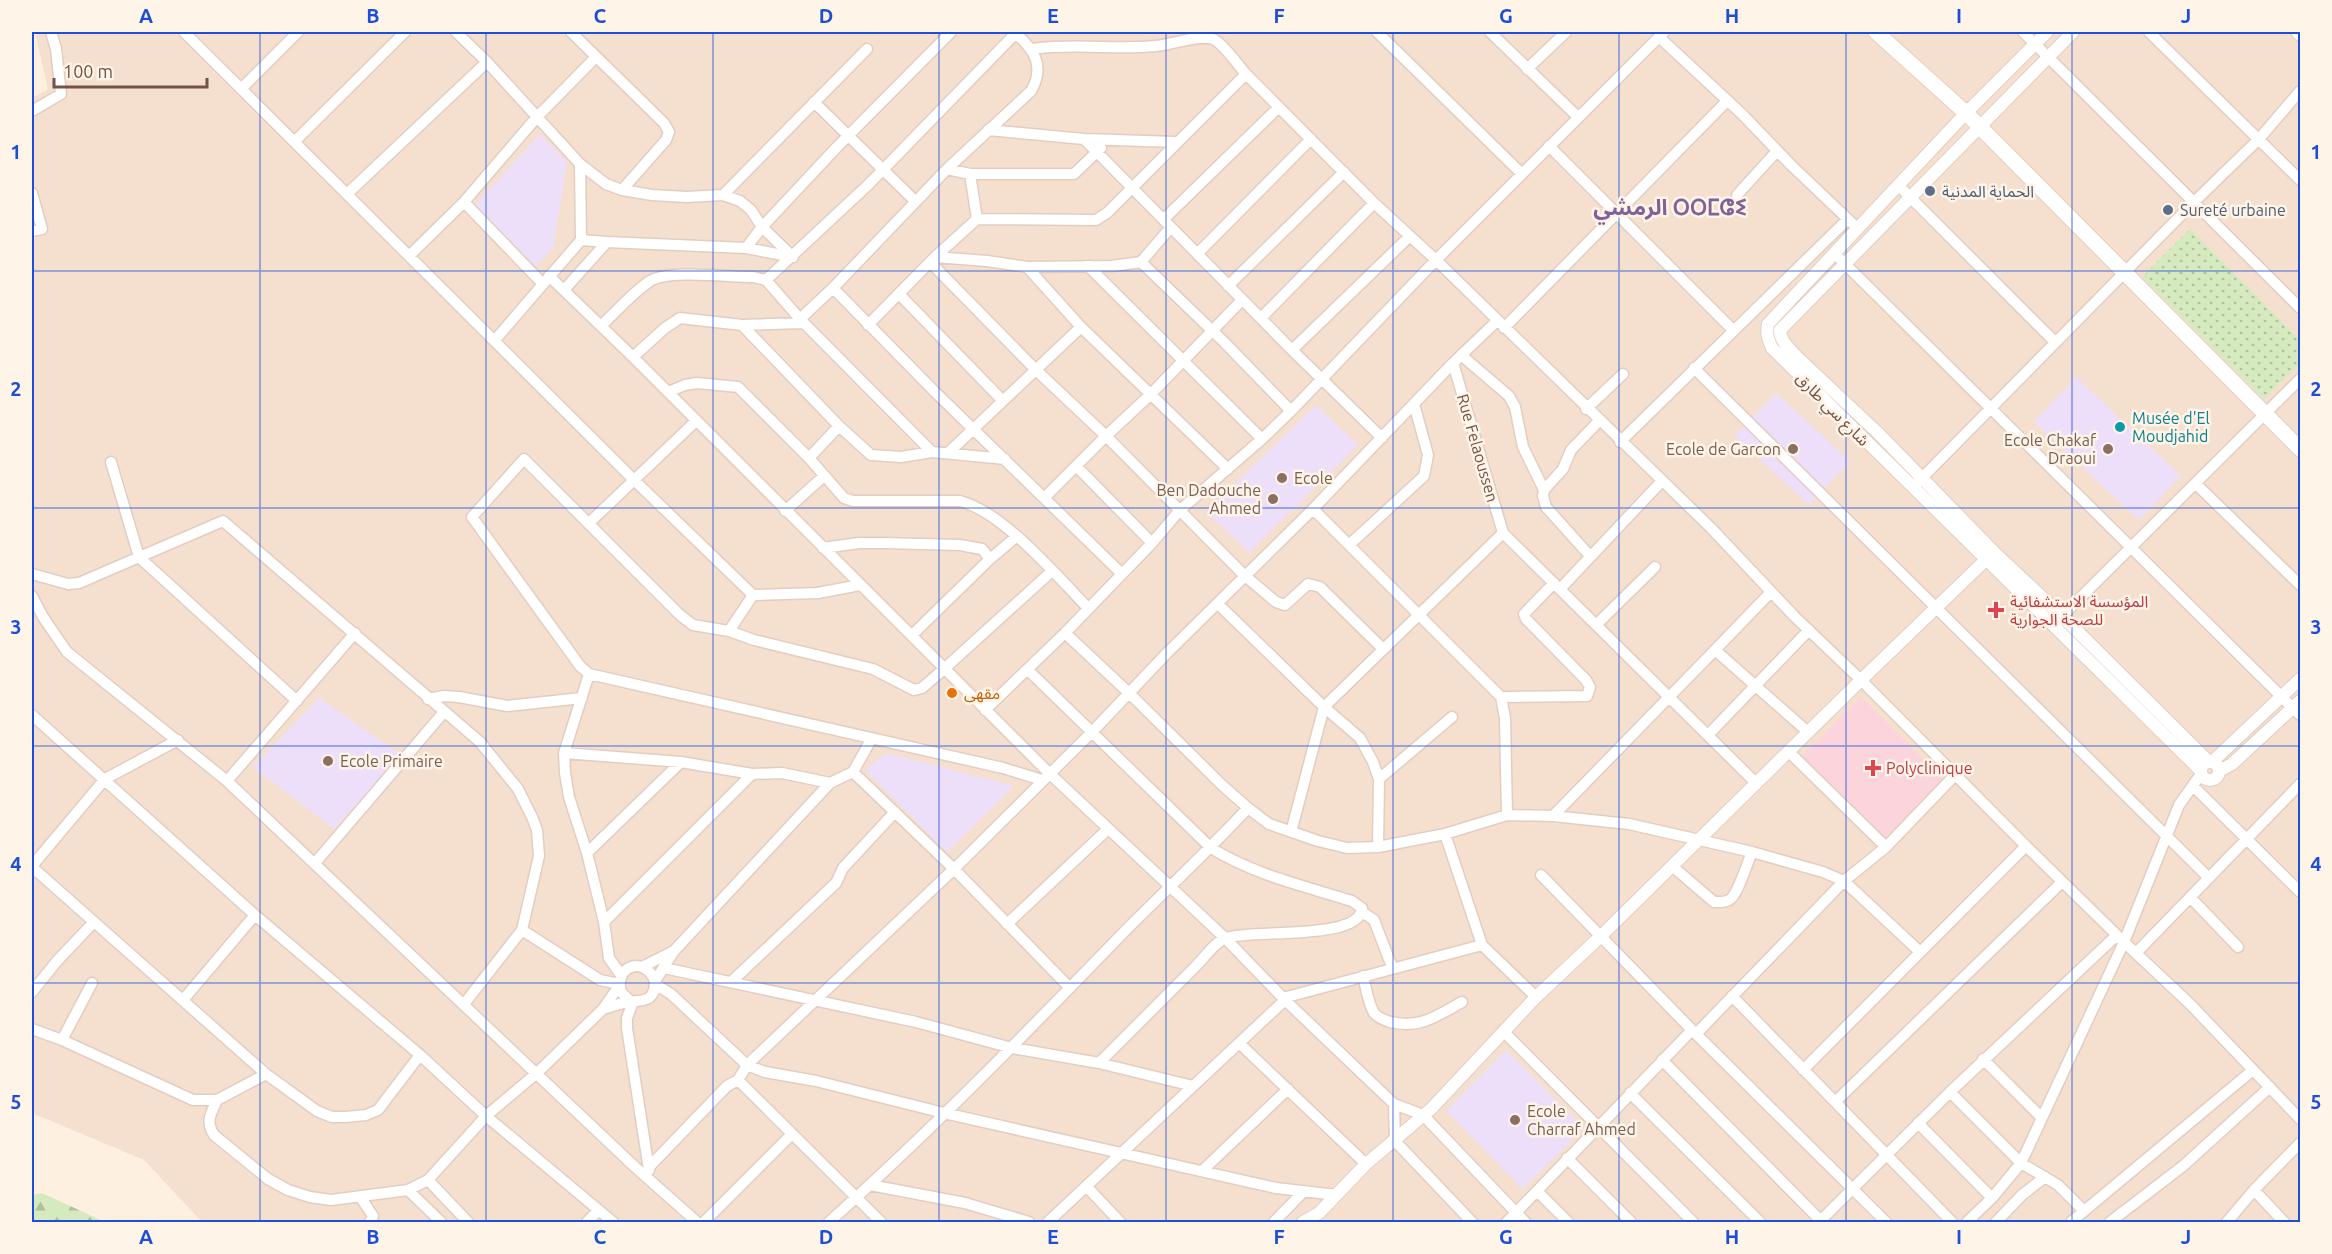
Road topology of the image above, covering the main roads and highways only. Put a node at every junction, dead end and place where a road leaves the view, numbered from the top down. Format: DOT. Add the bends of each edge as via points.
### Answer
graph roads {
  1 [pos="1876,32"];
  2 [pos="2301,449"];
  1 -- 2 [label="main road" via="1966,113"];
}
